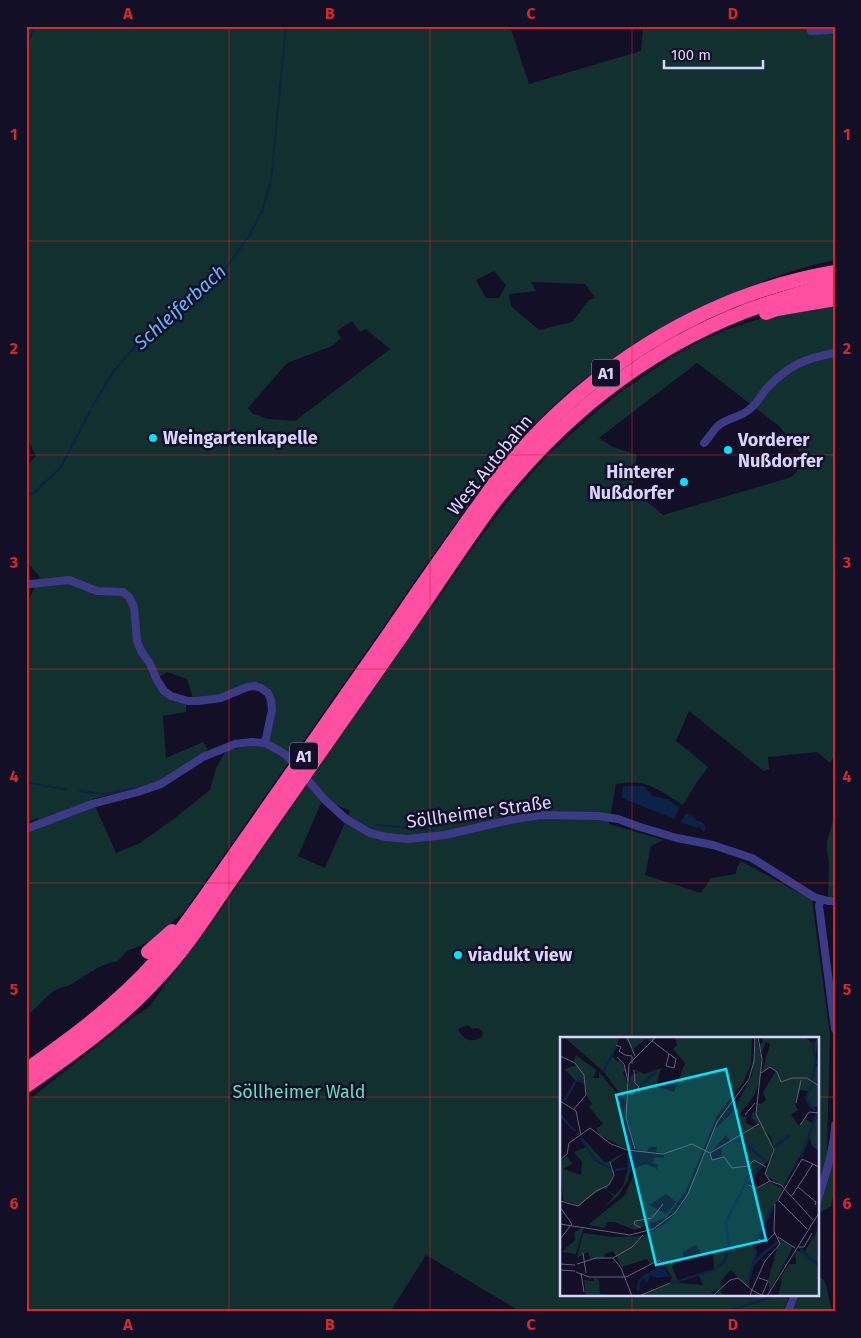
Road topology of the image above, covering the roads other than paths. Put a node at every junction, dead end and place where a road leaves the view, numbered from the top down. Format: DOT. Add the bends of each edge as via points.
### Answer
graph roads {
  1 [pos="810,26"];
  2 [pos="835,29"];
  3 [pos="835,272"];
  4 [pos="835,285"];
  5 [pos="835,298"];
  6 [pos="726,319"];
  7 [pos="835,353"];
  8 [pos="704,444"];
  9 [pos="26,583"];
  10 [pos="398,631"];
  11 [pos="265,743"];
  12 [pos="26,829"];
  13 [pos="219,887"];
  14 [pos="821,899"];
  15 [pos="835,901"];
  16 [pos="196,909"];
  17 [pos="148,952"];
  18 [pos="835,1029"];
  19 [pos="26,1070"];
  20 [pos="26,1086"];
  21 [pos="835,1125"];
  22 [pos="818,1199"];
  23 [pos="795,1296"];
  24 [pos="788,1312"];
  1 -- 2 [label="street" via="811,31"];
  3 -- 10 [label="highway, West Autobahn / A1" via="774,287 724,305 677,327 584,389 544,426 502,473 449,546"];
  4 -- 6 [label="highway, West Autobahn / A1" via="775,300"];
  5 -- 6 [label="highway" via="749,318"];
  6 -- 10 [label="highway, West Autobahn / A1" via="684,339 633,370 560,428 489,510"];
  7 -- 8 [label="street" via="804,360 789,368 752,408 718,425"];
  9 -- 11 [label="street" via="69,580 96,591 123,592 129,596 134,607 141,651 164,691 171,696 198,701 221,698 247,687 261,688 268,693 272,710"];
  10 -- 13 [label="highway, A1, bridge"];
  11 -- 12 [label="street" via="235,744 161,784 92,804"];
  11 -- 14 [label="street, Söllheimer Straße" via="286,755 332,808 370,833 408,839 540,816 612,818 752,858"];
  13 -- 16 [label="highway, A1"];
  13 -- 20 [label="highway, A1" via="180,952 145,992 91,1039"];
  14 -- 15 [label="street, Söllheimer Straße"];
  14 -- 18 [label="street" via="819,906"];
  16 -- 17 [label="highway"];
  16 -- 19 [label="highway, A1" via="158,959 132,986 78,1033"];
  21 -- 22 [label="street" via="831,1156"];
  23 -- 24 [label="street"];
}
